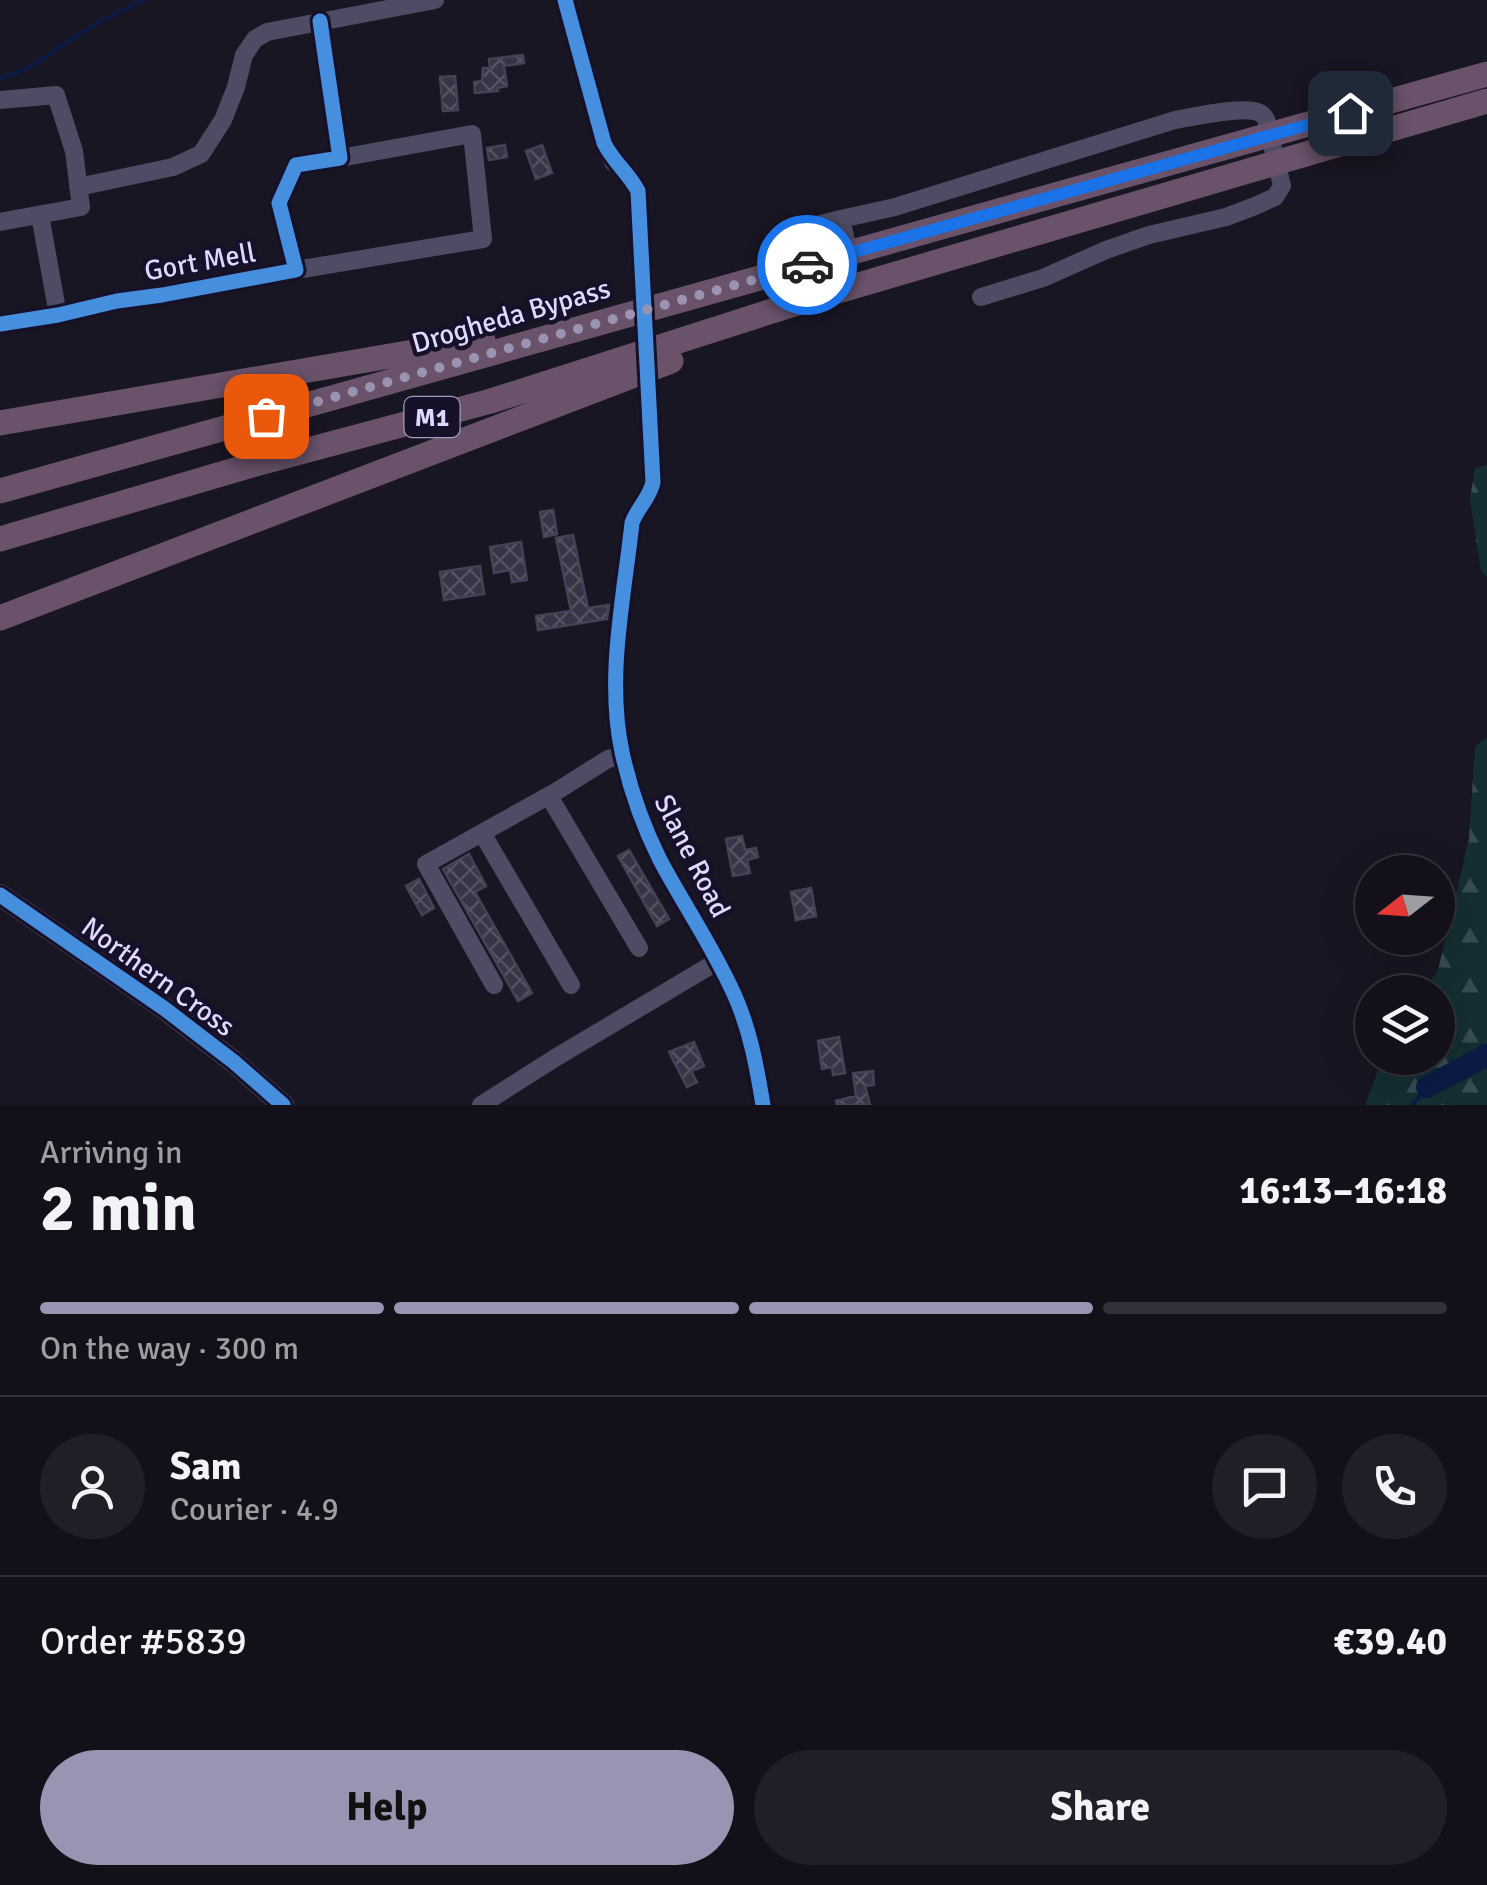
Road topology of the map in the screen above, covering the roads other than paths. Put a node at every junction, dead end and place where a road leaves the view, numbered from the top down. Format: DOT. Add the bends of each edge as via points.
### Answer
graph roads {
  1 [pos="436,0"];
  2 [pos="565,0"];
  3 [pos="320,21"];
  4 [pos="1487,74"];
  5 [pos="0,100"];
  6 [pos="1487,101"];
  7 [pos="340,158"];
  8 [pos="78,187"];
  9 [pos="40,215"];
  10 [pos="841,218"];
  11 [pos="0,222"];
  12 [pos="797,230"];
  13 [pos="848,254"];
  14 [pos="296,270"];
  15 [pos="644,280"];
  16 [pos="861,284"];
  17 [pos="729,287"];
  18 [pos="981,297"];
  19 [pos="58,315"];
  20 [pos="0,324"];
  21 [pos="649,387"];
  22 [pos="0,423"];
  23 [pos="0,491"];
  24 [pos="0,538"];
  25 [pos="0,618"];
  26 [pos="622,754"];
  27 [pos="549,796"];
  28 [pos="482,833"];
  29 [pos="0,895"];
  30 [pos="639,948"];
  31 [pos="718,961"];
  32 [pos="494,985"];
  33 [pos="571,985"];
  34 [pos="283,1105"];
  35 [pos="481,1105"];
  36 [pos="764,1105"];
  1 -- 3 [label="street"];
  2 -- 15 [label="street" via="604,142 638,191"];
  3 -- 7 [label="street"];
  3 -- 8 [label="street" via="255,39 224,120 201,154 173,167"];
  4 -- 13 [label="highway, Drogheda Bypass / M1"];
  5 -- 8 [label="street" via="56,95"];
  6 -- 16 [label="highway, M1"];
  7 -- 14 [label="street, Gort Mell" via="296,164 279,203"];
  7 -- 14 [label="street, Gort Mell" via="472,134 482,240"];
  8 -- 9 [label="street" via="81,206"];
  9 -- 11 [label="street"];
  9 -- 19 [label="street"];
  10 -- 12 [label="street"];
  10 -- 13 [label="street"];
  10 -- 18 [label="street" via="894,208 1174,120 1245,110 1266,120 1282,186 1276,197"];
  13 -- 17 [label="highway, Drogheda Bypass / M1"];
  14 -- 19 [label="street, Gort Mell"];
  16 -- 24 [label="highway, M1" via="491,401"];
  16 -- 25 [label="highway"];
  17 -- 22 [label="highway" via="485,340"];
  17 -- 23 [label="highway, Drogheda Bypass / M1"];
  19 -- 20 [label="street, Gort Mell"];
  21 -- 26 [label="street, Slane Road" via="652,482 632,523 616,675"];
  26 -- 27 [label="street"];
  26 -- 31 [label="street, Slane Road" via="658,857"];
  27 -- 28 [label="street"];
  27 -- 30 [label="street"];
  28 -- 32 [label="street" via="426,864"];
  28 -- 33 [label="street"];
  29 -- 34 [label="main road, Northern Cross" via="166,1009"];
  31 -- 35 [label="street"];
  31 -- 36 [label="street, Slane Road" via="748,1030"];
}
